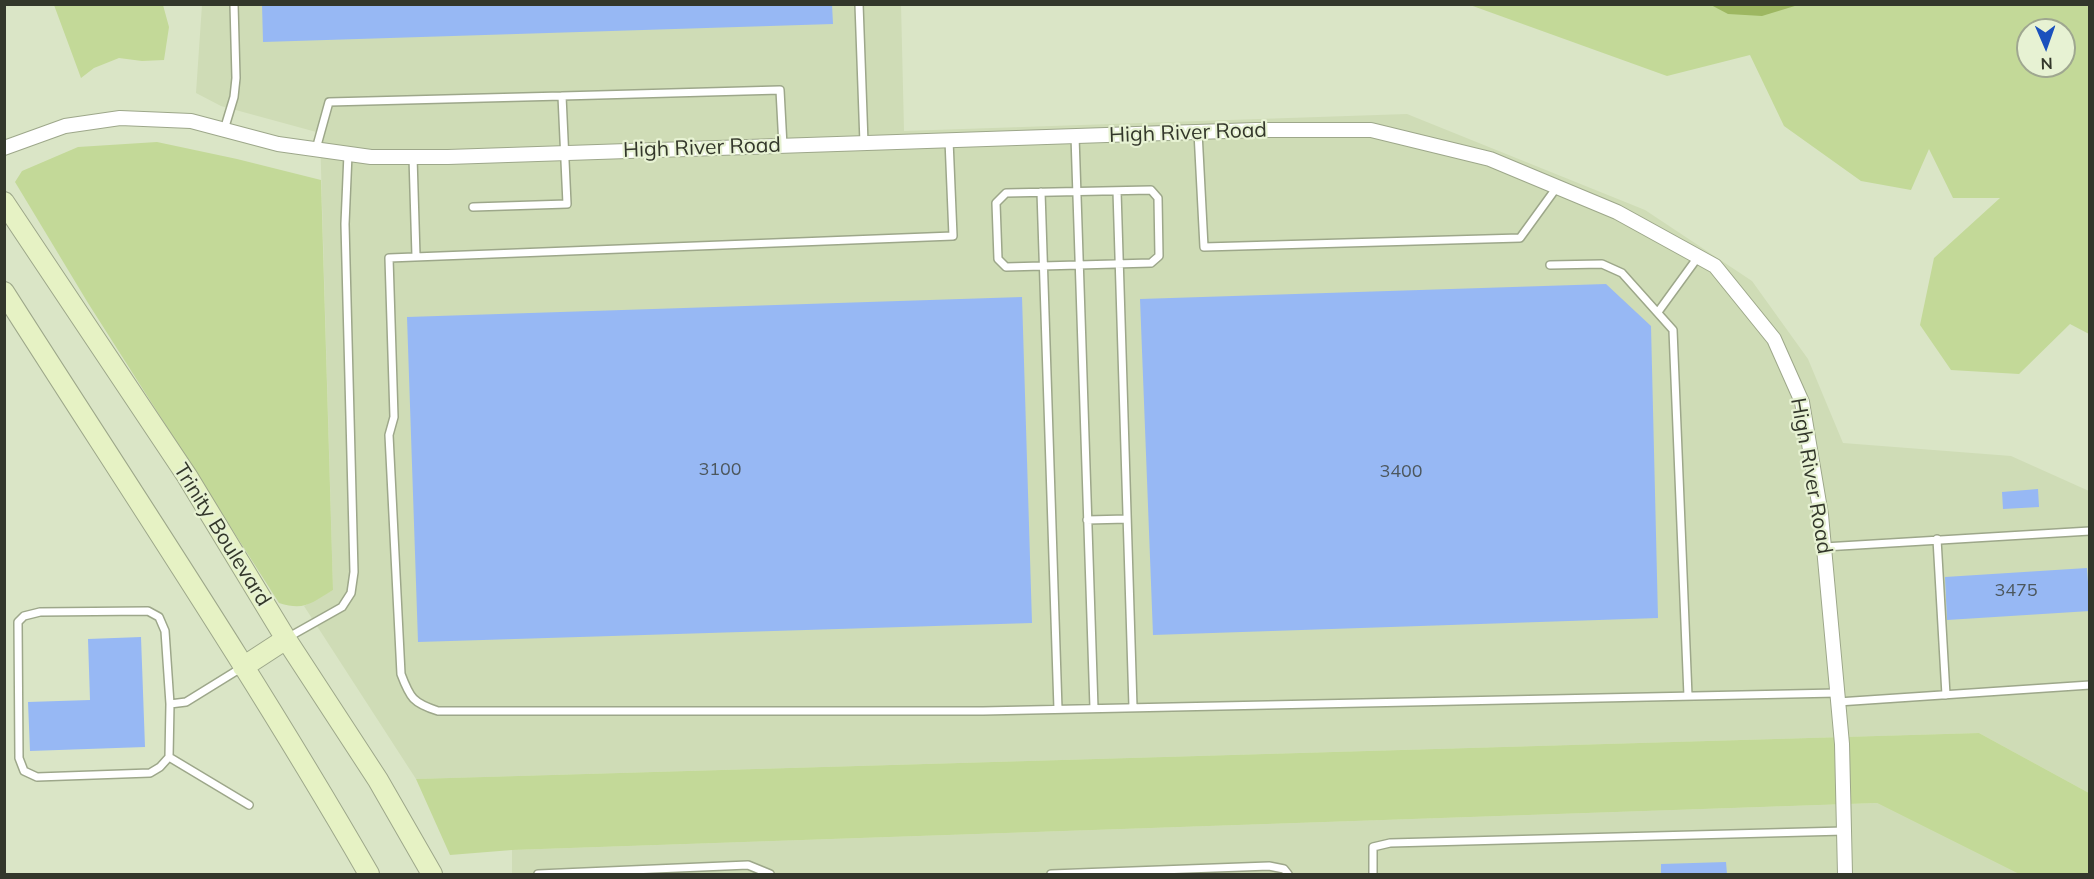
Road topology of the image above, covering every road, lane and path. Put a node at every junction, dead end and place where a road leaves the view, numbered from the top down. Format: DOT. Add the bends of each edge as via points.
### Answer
graph roads {
  1 [pos="234,4"];
  2 [pos="859,4"];
  3 [pos="562,96"];
  4 [pos="224,130"];
  5 [pos="1198,132"];
  6 [pos="1075,136"];
  7 [pos="949,140"];
  8 [pos="864,143"];
  9 [pos="783,146"];
  10 [pos="4,148"];
  11 [pos="316,150"];
  12 [pos="564,153"];
  13 [pos="348,154"];
  14 [pos="413,157"];
  15 [pos="1557,187"];
  16 [pos="1118,191"];
  17 [pos="1041,192"];
  18 [pos="1077,192"];
  19 [pos="4,202"];
  20 [pos="473,207"];
  21 [pos="416,256"];
  22 [pos="1698,257"];
  23 [pos="1119,264"];
  24 [pos="1079,265"];
  25 [pos="1550,265"];
  26 [pos="1043,266"];
  27 [pos="4,292"];
  28 [pos="1658,312"];
  29 [pos="1127,519"];
  30 [pos="1088,520"];
  31 [pos="2090,531"];
  32 [pos="1937,539"];
  33 [pos="1824,548"];
  34 [pos="286,639"];
  35 [pos="243,667"];
  36 [pos="2090,685"];
  37 [pos="1946,695"];
  38 [pos="1688,696"];
  39 [pos="1838,697"];
  40 [pos="170,704"];
  41 [pos="1133,707"];
  42 [pos="1094,708"];
  43 [pos="1058,709"];
  44 [pos="169,758"];
  45 [pos="249,805"];
  46 [pos="1844,831"];
  47 [pos="369,874"];
  48 [pos="432,874"];
  49 [pos="536,874"];
  50 [pos="770,874"];
  51 [pos="1051,874"];
  52 [pos="1288,874"];
  53 [pos="1373,874"];
  54 [pos="1845,874"];
  1 -- 4 [label="lane" via="236,78"];
  2 -- 8 [label="lane"];
  3 -- 9 [label="lane" via="780,90"];
  3 -- 11 [label="lane" via="329,102"];
  3 -- 12 [label="lane"];
  4 -- 10 [label="street, High River Road" via="191,121 120,118 65,126"];
  4 -- 11 [label="street, High River Road"];
  5 -- 6 [label="street, High River Road"];
  5 -- 15 [label="street, High River Road" via="1371,130 1490,159"];
  5 -- 15 [label="lane" via="1204,247 1520,238"];
  6 -- 7 [label="street, High River Road"];
  6 -- 18 [label="lane"];
  7 -- 8 [label="street, High River Road"];
  7 -- 21 [label="lane" via="953,236"];
  8 -- 9 [label="street, High River Road"];
  9 -- 12 [label="street, High River Road"];
  11 -- 13 [label="street, High River Road"];
  12 -- 14 [label="street, High River Road"];
  12 -- 20 [label="lane" via="567,204"];
  13 -- 14 [label="street, High River Road"];
  13 -- 34 [label="lane" via="345,224 354,572 351,593 342,607"];
  14 -- 21 [label="lane"];
  15 -- 22 [label="street, High River Road" via="1617,212"];
  16 -- 18 [label="lane"];
  16 -- 23 [label="lane"];
  16 -- 23 [label="lane" via="1151,190 1158,198 1159,256 1151,263"];
  17 -- 18 [label="lane"];
  17 -- 26 [label="lane"];
  17 -- 26 [label="lane" via="1006,193 996,203 998,259 1006,267"];
  18 -- 24 [label="lane"];
  19 -- 34 [label="main road, Trinity Boulevard" via="187,476"];
  21 -- 43 [label="lane" via="389,258 394,417 389,435 400,674 419,705 438,711"];
  22 -- 28 [label="lane"];
  22 -- 33 [label="street, High River Road" via="1715,266 1774,339 1802,402"];
  23 -- 24 [label="lane"];
  23 -- 29 [label="lane"];
  24 -- 26 [label="lane"];
  24 -- 30 [label="lane"];
  25 -- 28 [label="lane" via="1602,264 1612,268 1622,273"];
  26 -- 43 [label="lane"];
  27 -- 35 [label="main road"];
  28 -- 38 [label="lane" via="1673,330"];
  29 -- 30 [label="lane"];
  29 -- 41 [label="lane"];
  30 -- 42 [label="lane"];
  31 -- 32 [label="lane"];
  32 -- 33 [label="lane"];
  32 -- 37 [label="lane"];
  33 -- 39 [label="street, High River Road"];
  34 -- 35 [label="main road"];
  34 -- 48 [label="main road, Trinity Boulevard" via="378,780"];
  35 -- 40 [label="lane" via="186,702"];
  35 -- 47 [label="main road"];
  36 -- 37 [label="lane"];
  37 -- 39 [label="lane"];
  38 -- 39 [label="lane"];
  38 -- 41 [label="lane"];
  39 -- 46 [label="street, High River Road"];
  40 -- 44 [label="lane"];
  40 -- 44 [label="lane" via="165,631 159,617 148,611 40,612 18,622 19,758 24,771 37,777 150,773"];
  41 -- 42 [label="lane"];
  42 -- 43 [label="lane"];
  44 -- 45 [label="lane"];
  46 -- 53 [label="lane" via="1390,843 1373,847"];
  46 -- 54 [label="street, High River Road"];
  49 -- 50 [label="lane" via="747,865"];
  51 -- 52 [label="lane" via="1269,866 1284,869"];
}
